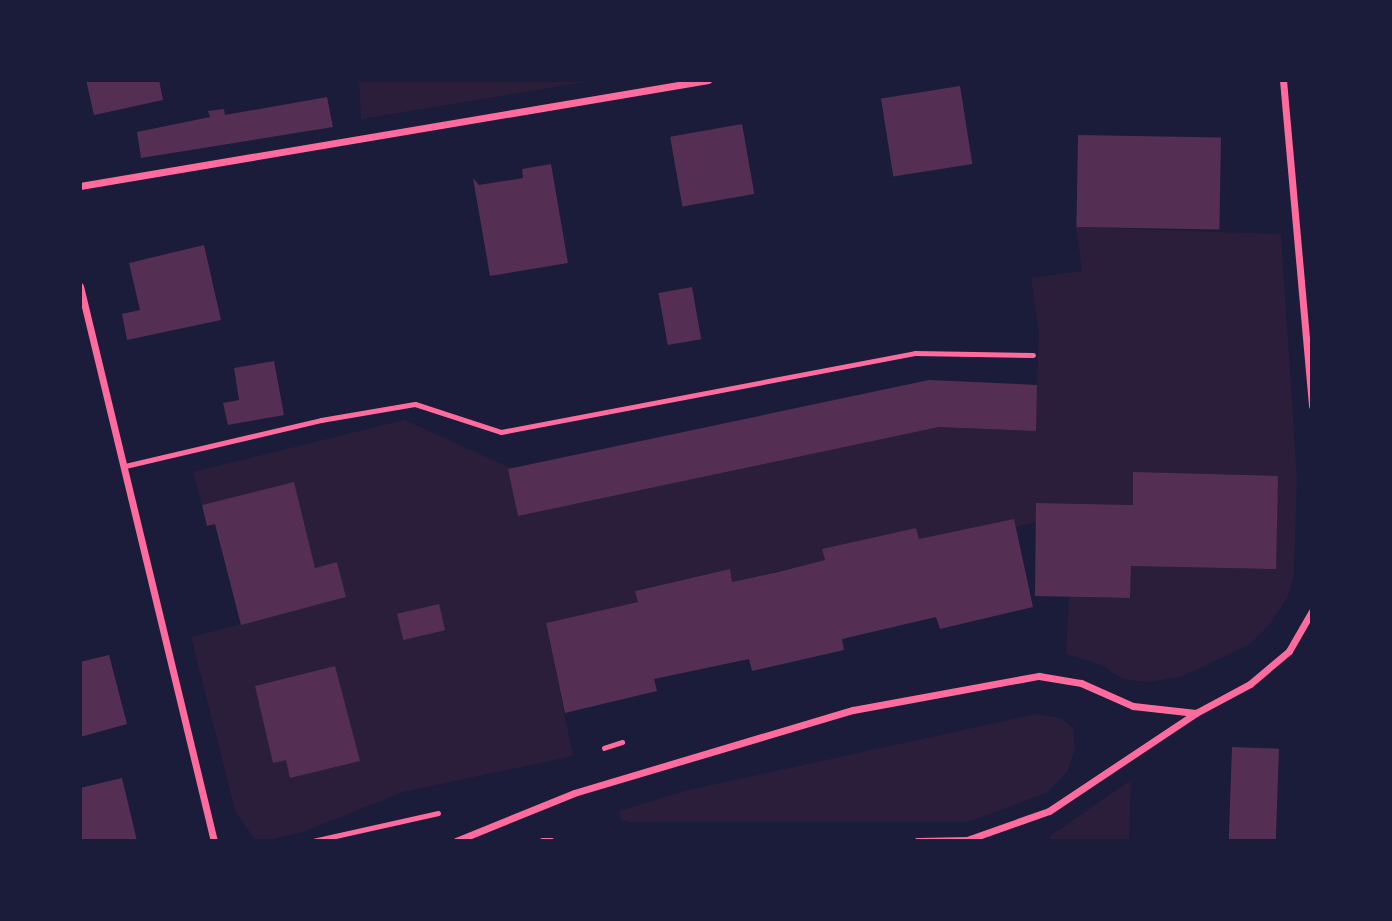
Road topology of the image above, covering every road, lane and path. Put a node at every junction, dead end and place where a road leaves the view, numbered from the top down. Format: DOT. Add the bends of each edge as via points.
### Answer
graph roads {
  1 [pos="708,80"];
  2 [pos="1283,80"];
  3 [pos="80,186"];
  4 [pos="81,289"];
  5 [pos="1033,355"];
  6 [pos="1311,406"];
  7 [pos="125,466"];
  8 [pos="1311,611"];
  9 [pos="1196,713"];
  10 [pos="214,841"];
  11 [pos="456,841"];
  12 [pos="542,841"];
  13 [pos="551,841"];
  14 [pos="917,841"];
  1 -- 3 [label="street"];
  2 -- 6 [label="street"];
  4 -- 7 [label="street"];
  5 -- 7 [label="lane" via="915,353 501,432 415,404 321,420"];
  7 -- 10 [label="street"];
  8 -- 9 [label="street" via="1289,650 1250,684"];
  9 -- 11 [label="street" via="1133,706 1081,683 1039,676 853,710 574,793"];
  9 -- 14 [label="street" via="1049,811 967,839"];
  12 -- 13 [label="street"];
}
